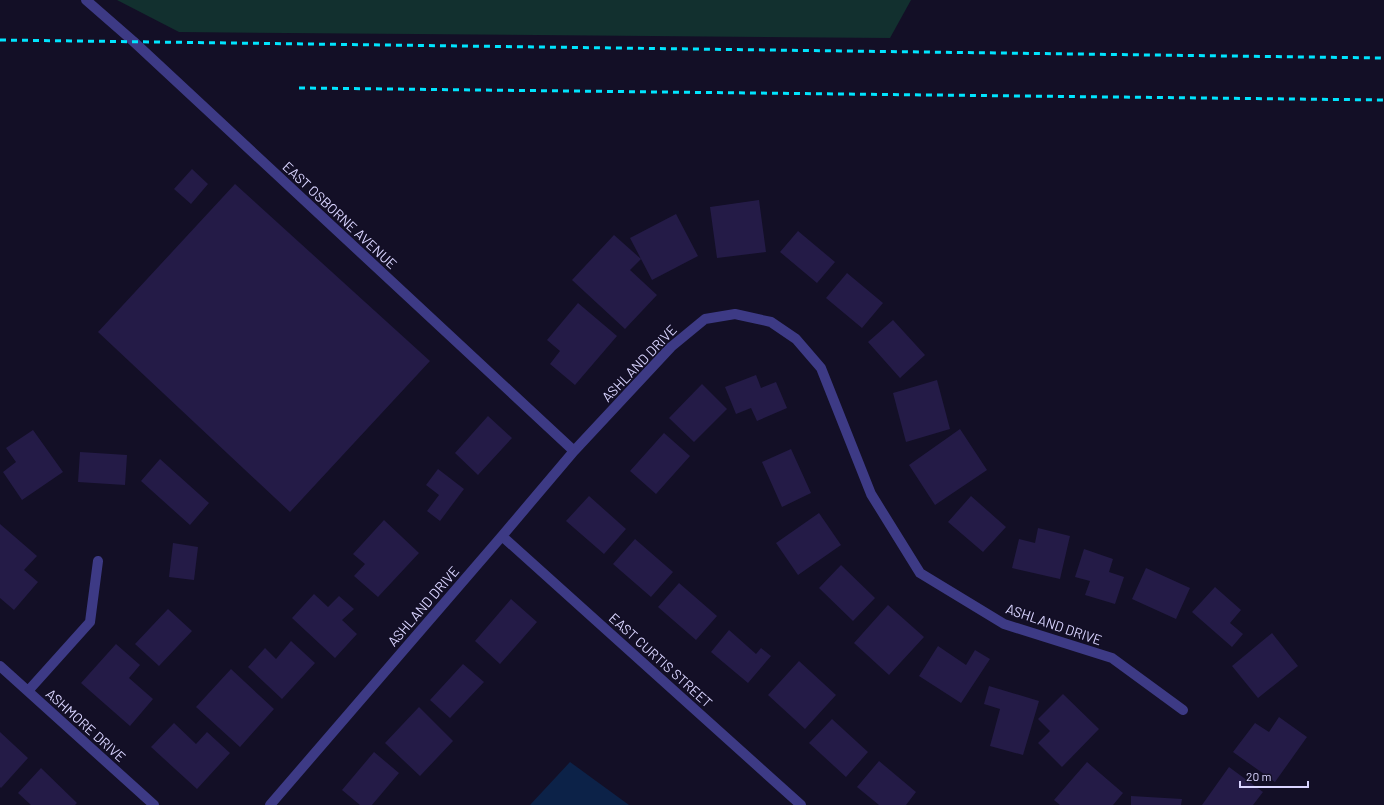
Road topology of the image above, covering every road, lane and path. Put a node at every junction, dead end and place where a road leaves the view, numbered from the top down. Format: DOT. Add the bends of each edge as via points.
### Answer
graph roads {
  1 [pos="86,0"];
  2 [pos="574,451"];
  3 [pos="502,536"];
  4 [pos="98,561"];
  5 [pos="0,666"];
  6 [pos="28,691"];
  7 [pos="1183,710"];
  8 [pos="154,805"];
  9 [pos="270,805"];
  10 [pos="801,805"];
  1 -- 2 [label="street, EAST OSBORNE AVENUE"];
  2 -- 3 [label="street, ASHLAND DRIVE"];
  2 -- 7 [label="street, ASHLAND DRIVE" via="671,346 705,319 735,314 771,322 796,339 821,368 870,494 920,573 1004,624 1112,658"];
  3 -- 9 [label="street, ASHLAND DRIVE"];
  3 -- 10 [label="street, EAST CURTIS STREET"];
  4 -- 6 [label="street" via="90,622"];
  5 -- 6 [label="street, ASHMORE DRIVE"];
  6 -- 8 [label="street, ASHMORE DRIVE"];
}
